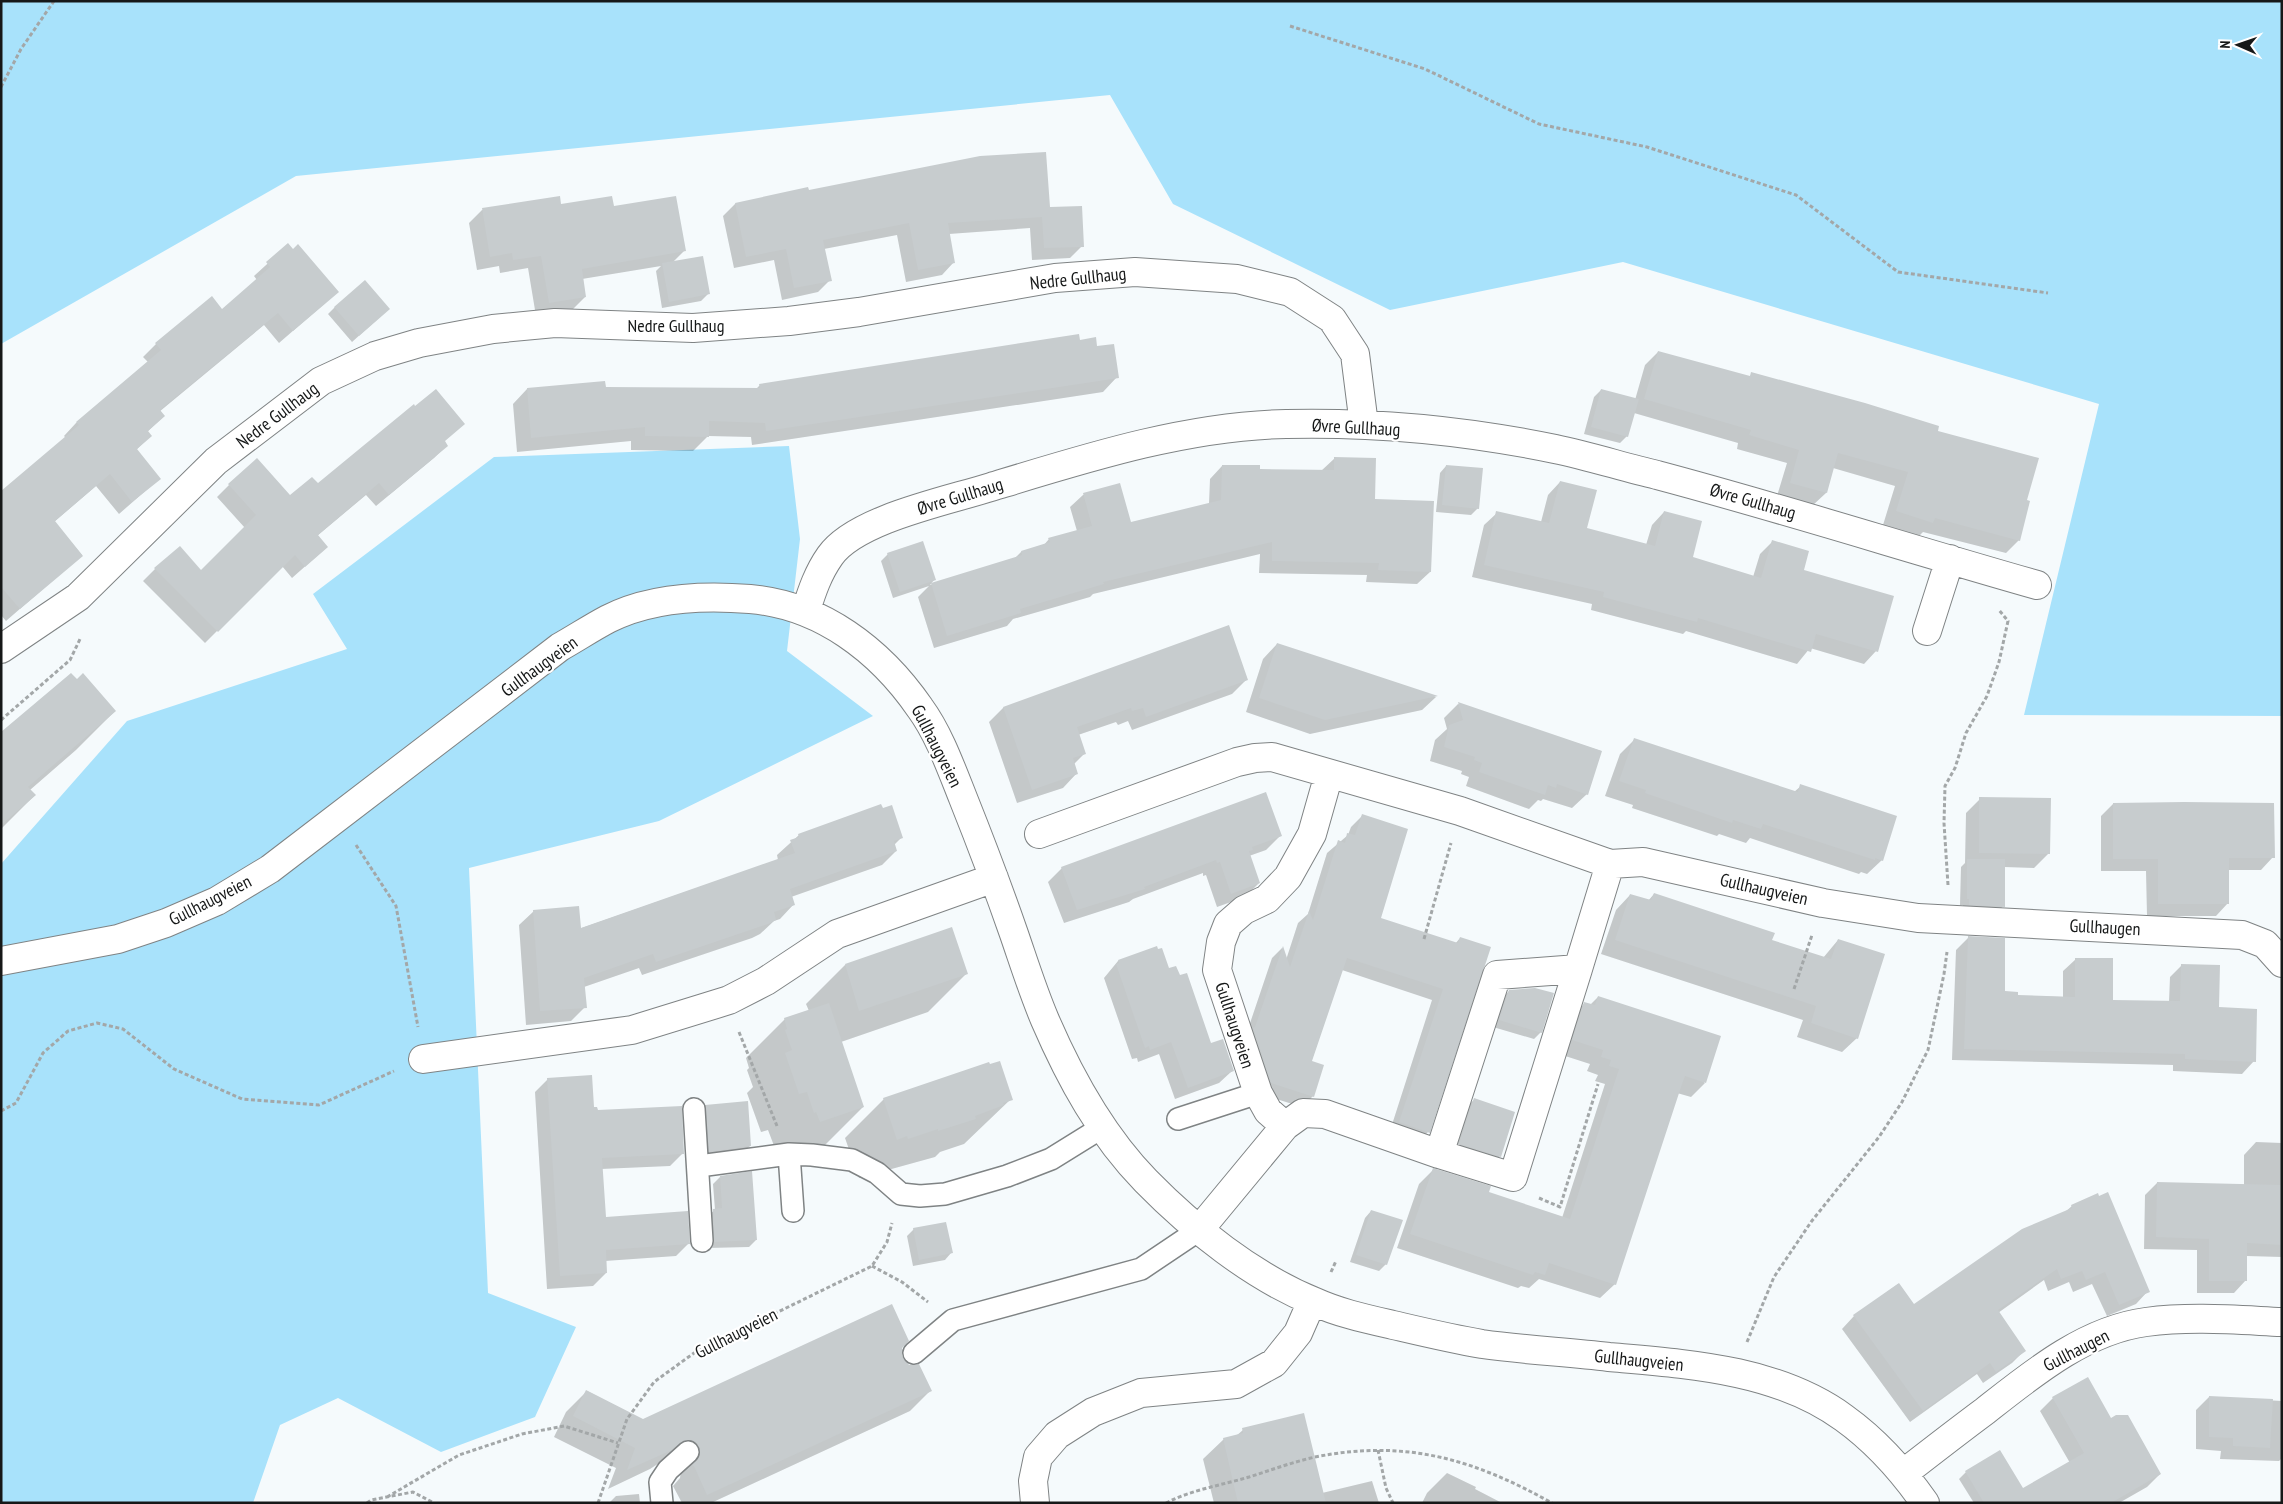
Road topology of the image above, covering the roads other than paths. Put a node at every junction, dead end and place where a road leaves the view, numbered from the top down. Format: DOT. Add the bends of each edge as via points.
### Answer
graph roads {
  1 [pos="1364,425"];
  2 [pos="1960,563"];
  3 [pos="2037,585"];
  4 [pos="806,610"];
  5 [pos="1927,631"];
  6 [pos="1,649"];
  7 [pos="1329,774"];
  8 [pos="1039,834"];
  9 [pos="1610,864"];
  10 [pos="994,878"];
  11 [pos="1918,918"];
  12 [pos="1,961"];
  13 [pos="2282,963"];
  14 [pos="1578,969"];
  15 [pos="423,1058"];
  16 [pos="1258,1093"];
  17 [pos="694,1109"];
  18 [pos="1178,1119"];
  19 [pos="1285,1126"];
  20 [pos="1100,1128"];
  21 [pos="789,1154"];
  22 [pos="1439,1154"];
  23 [pos="699,1166"];
  24 [pos="793,1210"];
  25 [pos="1199,1230"];
  26 [pos="702,1241"];
  27 [pos="1312,1302"];
  28 [pos="2282,1322"];
  29 [pos="914,1353"];
  30 [pos="688,1452"];
  31 [pos="1904,1472"];
  32 [pos="662,1503"];
  33 [pos="1035,1503"];
  34 [pos="1925,1503"];
  1 -- 2 [label="street, Øvre Gullhaug" via="1470,435 1555,449 1740,497"];
  1 -- 4 [label="street, Øvre Gullhaug" via="1284,424 1228,429 1165,440 1046,470 889,518 850,536 831,554 816,579"];
  1 -- 6 [label="street, Nedre Gullhaug" via="1355,354 1332,319 1290,292 1236,279 1135,272 1055,278 859,312 790,320 694,328 555,323 492,329 420,343 375,356 320,381 216,461 78,598"];
  2 -- 3 [label="street, Øvre Gullhaug"];
  2 -- 5 [label="street"];
  4 -- 10 [label="street, Gullhaugveien" via="847,634 889,668 922,711 950,766"];
  4 -- 12 [label="street, Gullhaugveien" via="767,600 720,597 642,606 611,618 560,647 270,868 217,901 166,923 118,938"];
  7 -- 8 [label="street, Gullhaugveien" via="1279,758 1255,758"];
  7 -- 9 [label="street, Gullhaugveien" via="1460,812"];
  7 -- 16 [label="street, Gullhaugveien" via="1312,834 1288,877 1268,899 1244,910 1228,924 1221,942 1217,970"];
  9 -- 11 [label="street, Gullhaugveien" via="1643,862 1823,903"];
  9 -- 14 [label="street"];
  10 -- 15 [label="street" via="837,934 766,981 730,1000 632,1030"];
  10 -- 20 [label="street, Gullhaugveien" via="1044,1017"];
  11 -- 13 [label="street, Gullhaugen" via="2242,935 2265,944"];
  14 -- 22 [label="street" via="1497,975"];
  14 -- 22 [label="street" via="1513,1177"];
  16 -- 18 [label="lane"];
  16 -- 19 [label="street, Gullhaugveien" via="1268,1111"];
  17 -- 23 [label="lane"];
  19 -- 22 [label="street" via="1302,1113 1325,1114"];
  19 -- 25 [label="street"];
  20 -- 21 [label="lane" via="1051,1159 1008,1176 945,1194 901,1194 877,1173 852,1160"];
  20 -- 25 [label="street, Gullhaugveien" via="1144,1179"];
  21 -- 23 [label="lane"];
  21 -- 24 [label="lane"];
  23 -- 26 [label="lane"];
  25 -- 27 [label="street, Gullhaugveien" via="1259,1273"];
  25 -- 29 [label="lane" via="1141,1269 953,1320"];
  27 -- 31 [label="street, Gullhaugveien" via="1374,1321 1485,1344 1738,1372 1794,1391 1841,1415"];
  27 -- 33 [label="street" via="1298,1333 1274,1363 1236,1384 1141,1392 1093,1412 1057,1435 1038,1457 1033,1481"];
  28 -- 31 [label="street, Gullhaugen" via="2183,1318 2144,1322 2114,1331 2082,1344 2038,1370"];
  30 -- 32 [label="lane" via="660,1482"];
  31 -- 34 [label="street, Gullhaugveien"];
}
